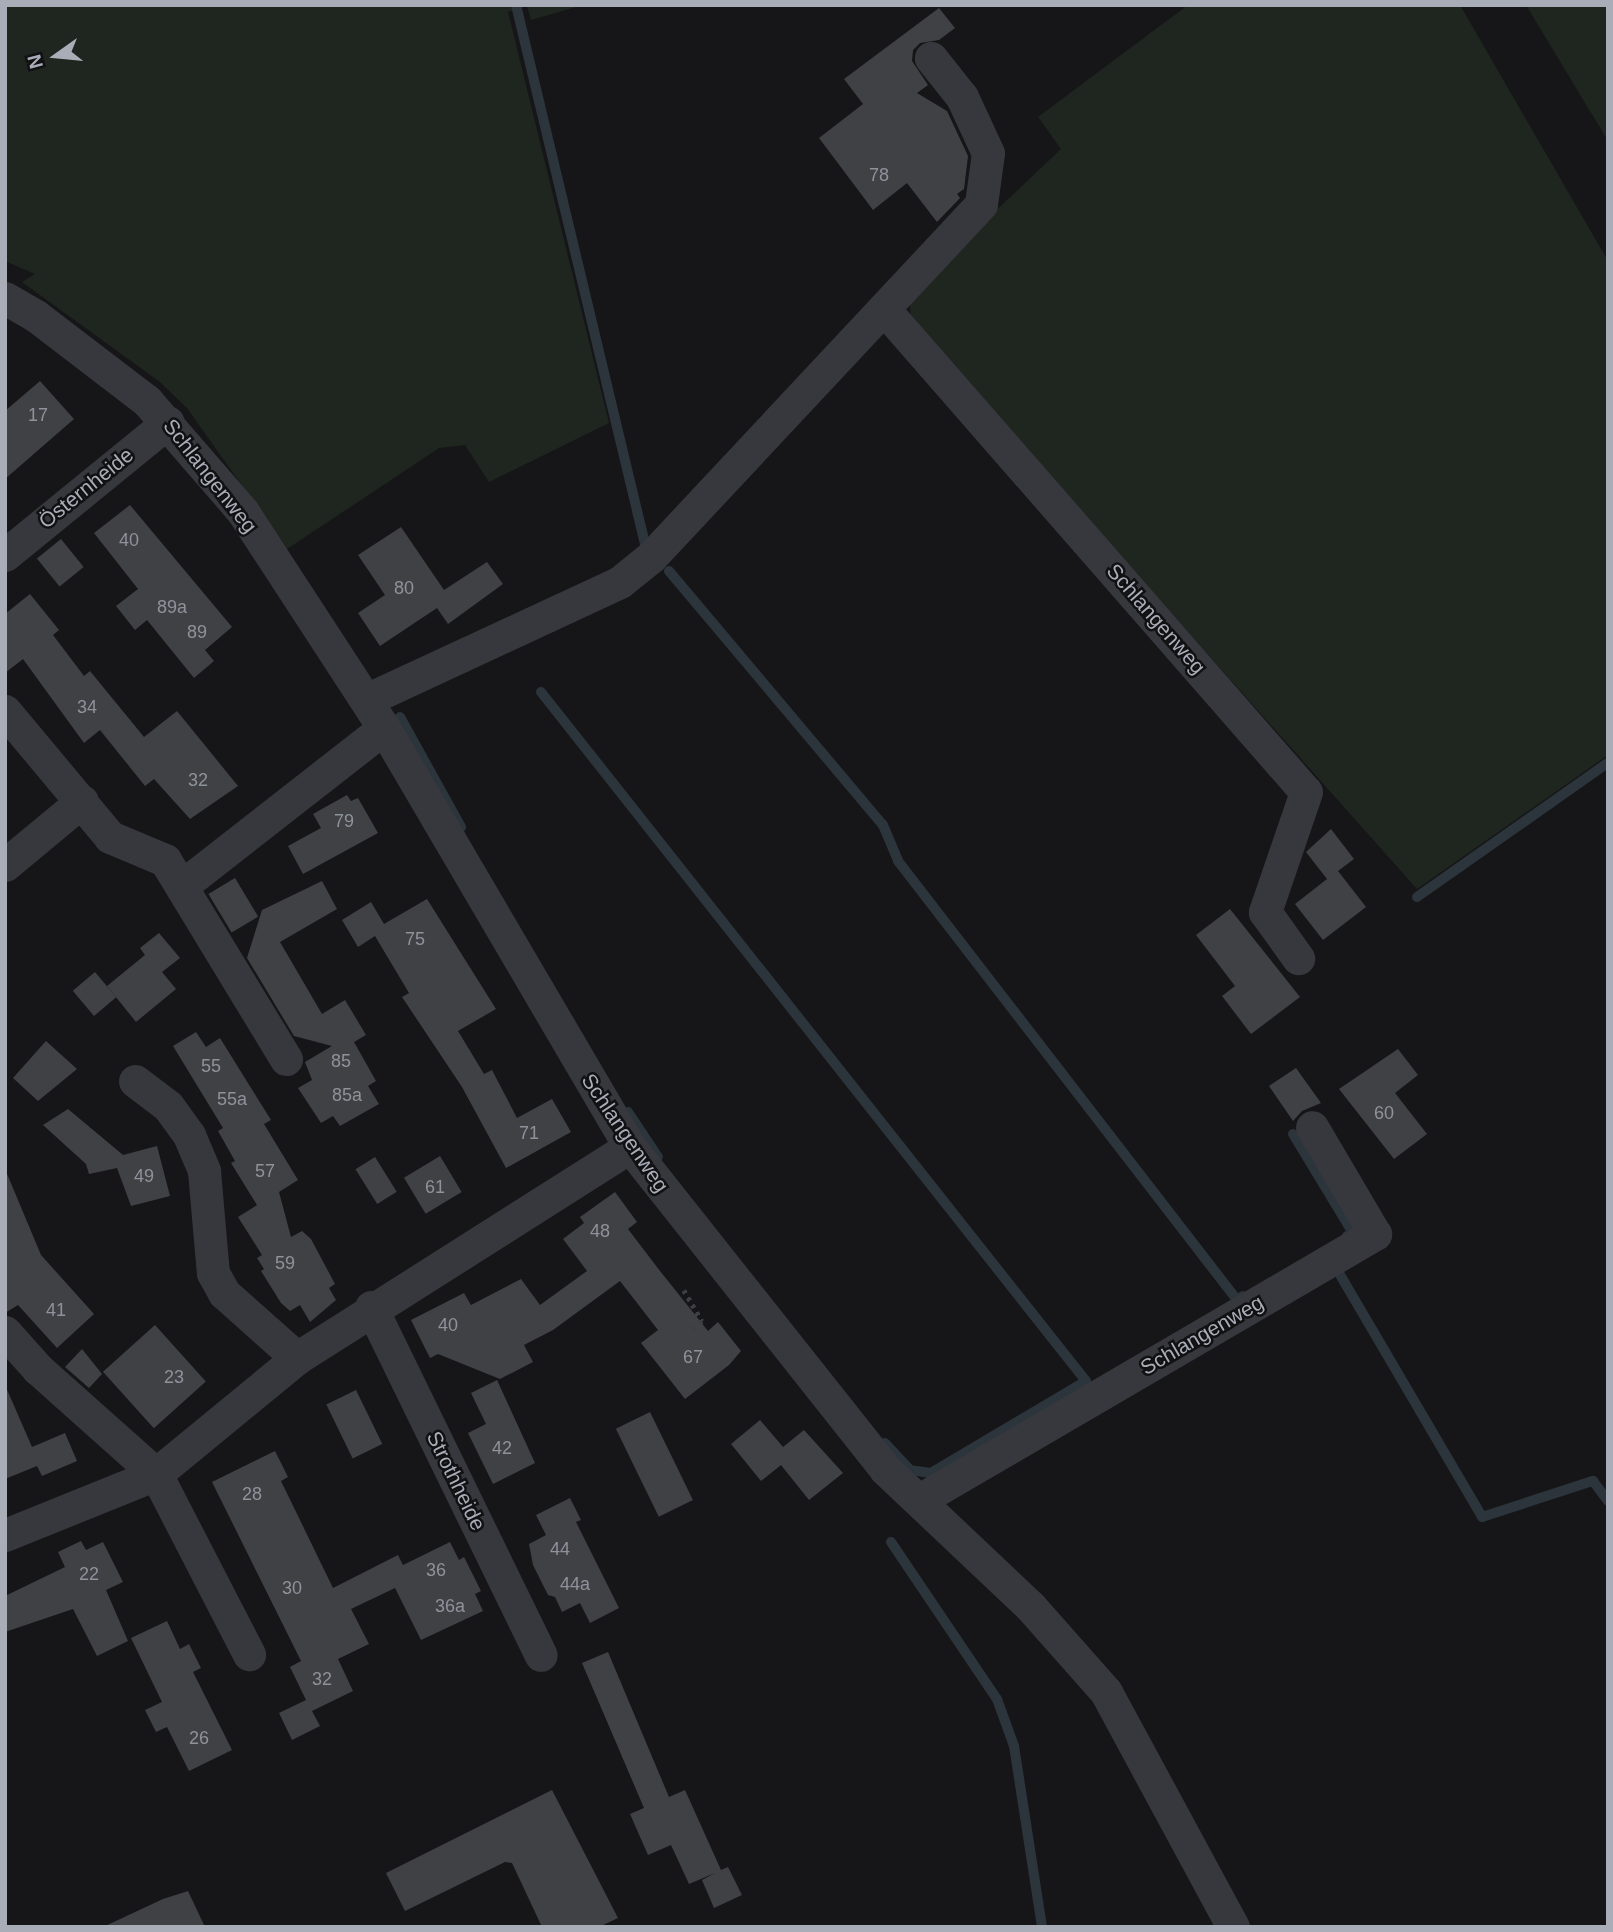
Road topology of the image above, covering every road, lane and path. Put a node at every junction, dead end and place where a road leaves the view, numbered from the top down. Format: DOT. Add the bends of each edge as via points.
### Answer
graph roads {
  1 [pos="931,58"];
  2 [pos="5,298"];
  3 [pos="884,309"];
  4 [pos="168,422"];
  5 [pos="5,555"];
  6 [pos="5,711"];
  7 [pos="375,714"];
  8 [pos="82,800"];
  9 [pos="5,865"];
  10 [pos="183,886"];
  11 [pos="1298,958"];
  12 [pos="286,1059"];
  13 [pos="135,1081"];
  14 [pos="1312,1127"];
  15 [pos="630,1147"];
  16 [pos="684,1290"];
  17 [pos="372,1307"];
  18 [pos="692,1329"];
  19 [pos="5,1332"];
  20 [pos="297,1358"];
  21 [pos="156,1474"];
  22 [pos="921,1499"];
  23 [pos="5,1535"];
  24 [pos="249,1654"];
  25 [pos="541,1655"];
  26 [pos="1233,1927"];
  1 -- 3 [label="street" via="962,97 988,153 981,204"];
  2 -- 4 [label="street, Schlangenweg" via="46,324"];
  3 -- 7 [label="street" via="650,557 620,582"];
  3 -- 11 [label="street, Schlangenweg" via="1307,792 1265,912"];
  4 -- 5 [label="street, Östernheide"];
  4 -- 7 [label="street, Schlangenweg" via="243,513"];
  6 -- 8 [label="street"];
  7 -- 10 [label="street"];
  7 -- 15 [label="street, Schlangenweg"];
  8 -- 9 [label="street"];
  8 -- 10 [label="street" via="110,837 164,860"];
  10 -- 12 [label="street"];
  13 -- 20 [label="street" via="168,1106 194,1147 204,1171 213,1273 224,1293"];
  14 -- 22 [label="street, Schlangenweg" via="1375,1234"];
  15 -- 17 [label="street"];
  15 -- 22 [label="street, Schlangenweg" via="876,1458"];
  16 -- 18 [label="path" via="702,1321"];
  17 -- 20 [label="street"];
  17 -- 25 [label="street, Strothheide"];
  19 -- 21 [label="street" via="38,1369"];
  20 -- 21 [label="street"];
  21 -- 23 [label="street"];
  21 -- 24 [label="street"];
  22 -- 26 [label="street, Schlangenweg" via="1056,1632 1107,1692"];
}
